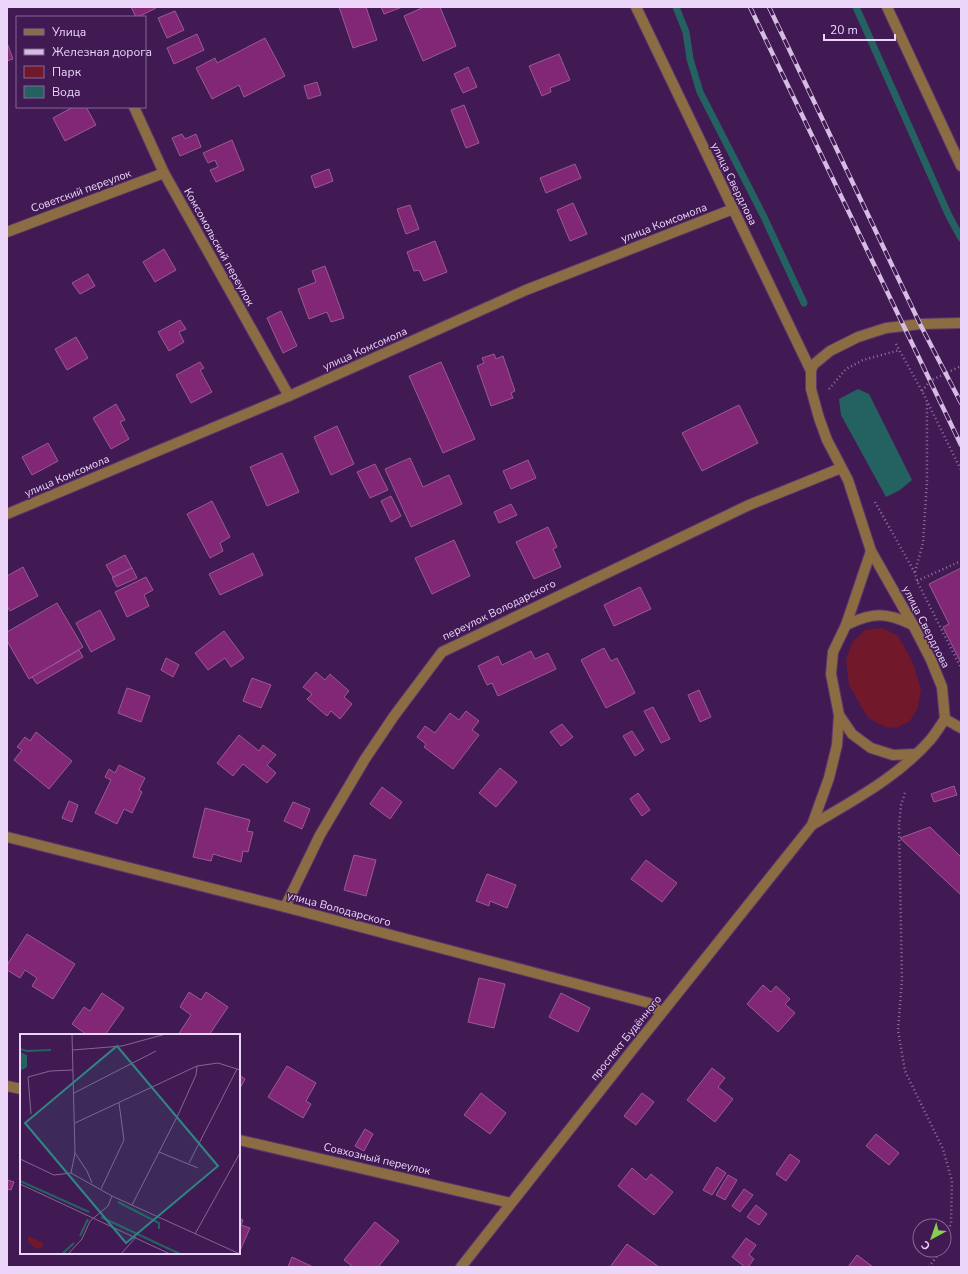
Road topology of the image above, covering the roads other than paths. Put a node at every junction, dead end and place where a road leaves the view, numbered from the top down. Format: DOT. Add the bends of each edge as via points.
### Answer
graph roads {
  1 [pos="636,7"];
  2 [pos="887,7"];
  3 [pos="134,108"];
  4 [pos="961,166"];
  5 [pos="164,173"];
  6 [pos="733,209"];
  7 [pos="7,232"];
  8 [pos="961,323"];
  9 [pos="811,371"];
  10 [pos="289,396"];
  11 [pos="841,468"];
  12 [pos="7,514"];
  13 [pos="871,551"];
  14 [pos="846,625"];
  15 [pos="913,625"];
  16 [pos="839,715"];
  17 [pos="944,719"];
  18 [pos="961,728"];
  19 [pos="916,754"];
  20 [pos="812,825"];
  21 [pos="7,837"];
  22 [pos="285,907"];
  23 [pos="661,1013"];
  24 [pos="7,1086"];
  25 [pos="20,1089"];
  26 [pos="240,1140"];
  27 [pos="510,1203"];
  28 [pos="461,1267"];
  1 -- 6 [label="street, улица Свердлова"];
  2 -- 4 [label="street"];
  3 -- 5 [label="street, Комсомольский переулок"];
  5 -- 7 [label="street, Советский переулок" via="69,204"];
  5 -- 10 [label="street, Комсомольский переулок"];
  6 -- 9 [label="street, улица Свердлова"];
  6 -- 10 [label="street, улица Комсомола" via="526,290"];
  8 -- 9 [label="street" via="886,328 858,337 830,351 813,365"];
  9 -- 11 [label="street, улица Свердлова" via="811,389 819,418"];
  10 -- 12 [label="street, улица Комсомола"];
  11 -- 13 [label="street, улица Свердлова" via="848,480"];
  11 -- 22 [label="street, переулок Володарского" via="749,505 442,652 365,759 320,834"];
  13 -- 14 [label="street"];
  13 -- 15 [label="street, улица Свердлова"];
  14 -- 15 [label="street" via="862,617 880,615 897,618"];
  14 -- 16 [label="street" via="833,652 831,664"];
  15 -- 17 [label="street, улица Свердлова" via="942,687"];
  16 -- 19 [label="street" via="852,734 871,748 893,755"];
  16 -- 20 [label="street, проспект Будённого" via="837,746 829,778"];
  17 -- 18 [label="street"];
  17 -- 19 [label="street" via="932,739"];
  19 -- 20 [label="street, проспект Будённого" via="869,792"];
  20 -- 23 [label="street, проспект Будённого"];
  21 -- 22 [label="street, улица Володарского"];
  22 -- 23 [label="street, улица Володарского" via="649,1003"];
  23 -- 27 [label="street, проспект Будённого"];
  24 -- 25 [label="street"];
  26 -- 27 [label="street, Совхозный переулок"];
  27 -- 28 [label="street, проспект Будённого"];
}
